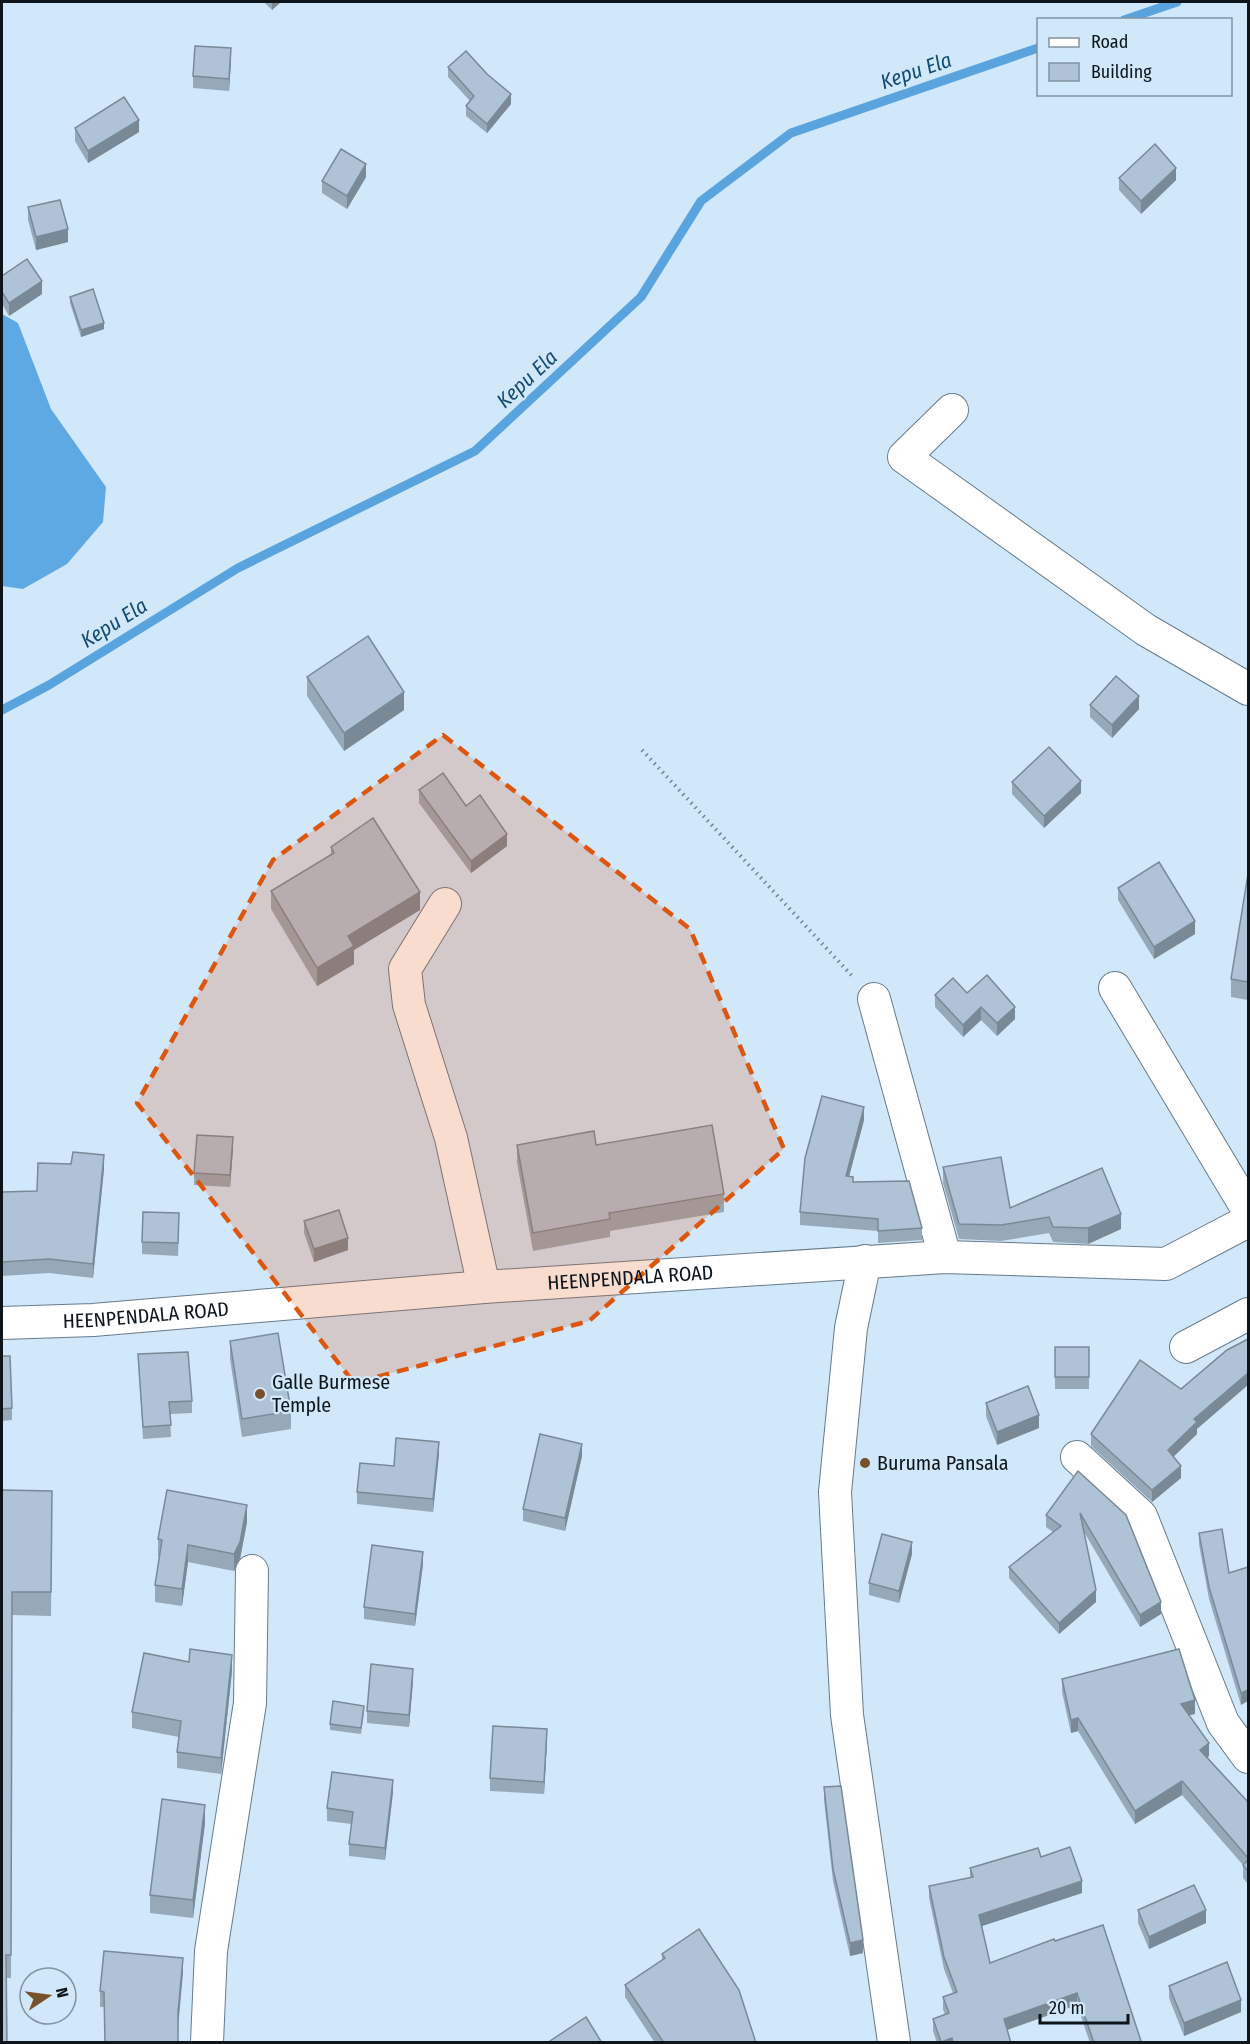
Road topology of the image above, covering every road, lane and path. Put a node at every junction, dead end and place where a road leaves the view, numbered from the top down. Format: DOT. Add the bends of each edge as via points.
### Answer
graph roads {
  1 [pos="952,410"];
  2 [pos="1248,689"];
  3 [pos="642,750"];
  4 [pos="445,904"];
  5 [pos="1115,988"];
  6 [pos="874,999"];
  7 [pos="1248,1210"];
  8 [pos="1248,1221"];
  9 [pos="945,1257"];
  10 [pos="865,1262"];
  11 [pos="484,1287"];
  12 [pos="1248,1314"];
  13 [pos="2,1323"];
  14 [pos="1186,1347"];
  15 [pos="1077,1456"];
  16 [pos="252,1570"];
  17 [pos="1248,1757"];
  18 [pos="207,2043"];
  19 [pos="894,2043"];
  1 -- 2 [label="street" via="904,457 1146,630"];
  3 -- 6 [label="path"];
  4 -- 11 [label="street" via="405,969 409,1005 451,1138"];
  5 -- 7 [label="street"];
  6 -- 9 [label="street"];
  8 -- 9 [label="street, HEENPENDALA ROAD" via="1166,1264"];
  9 -- 10 [label="street, HEENPENDALA ROAD"];
  10 -- 11 [label="street, HEENPENDALA ROAD"];
  10 -- 19 [label="street" via="851,1328 835,1492 847,1715"];
  11 -- 13 [label="street, HEENPENDALA ROAD" via="93,1320"];
  12 -- 14 [label="street"];
  15 -- 17 [label="street" via="1141,1516 1223,1723"];
  16 -- 18 [label="street" via="250,1703 211,1951"];
}
